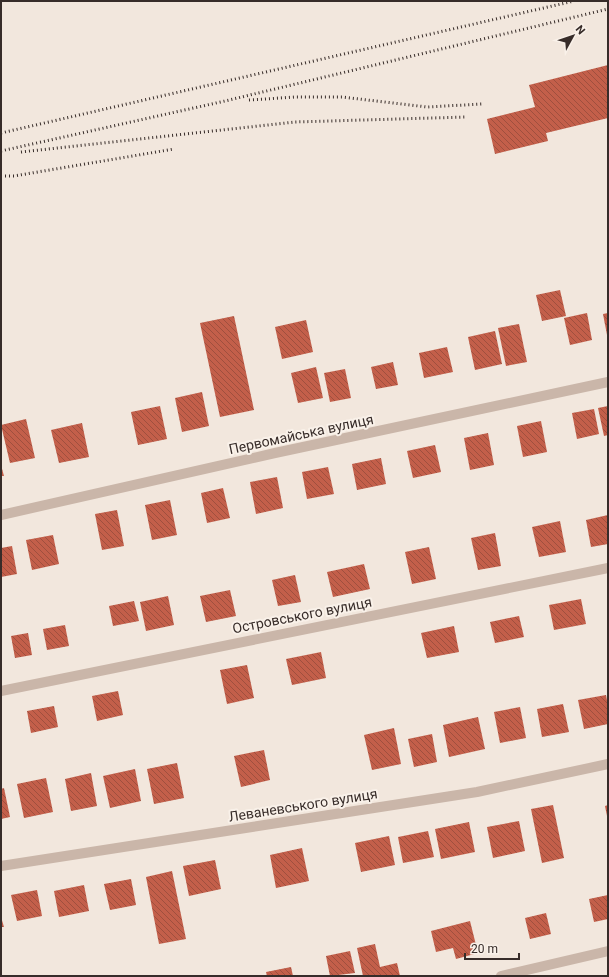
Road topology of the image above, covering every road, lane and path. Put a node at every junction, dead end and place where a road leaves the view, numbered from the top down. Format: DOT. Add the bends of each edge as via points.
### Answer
graph roads {
  1 [pos="608,382"];
  2 [pos="1,515"];
  3 [pos="608,568"];
  4 [pos="1,691"];
  5 [pos="608,764"];
  6 [pos="1,866"];
  7 [pos="608,951"];
  8 [pos="501,976"];
  1 -- 2 [label="street, Первомайська вулиця"];
  3 -- 4 [label="street, Островського вулиця"];
  5 -- 6 [label="street, Леваневського вулиця" via="477,792"];
  7 -- 8 [label="street"];
}
